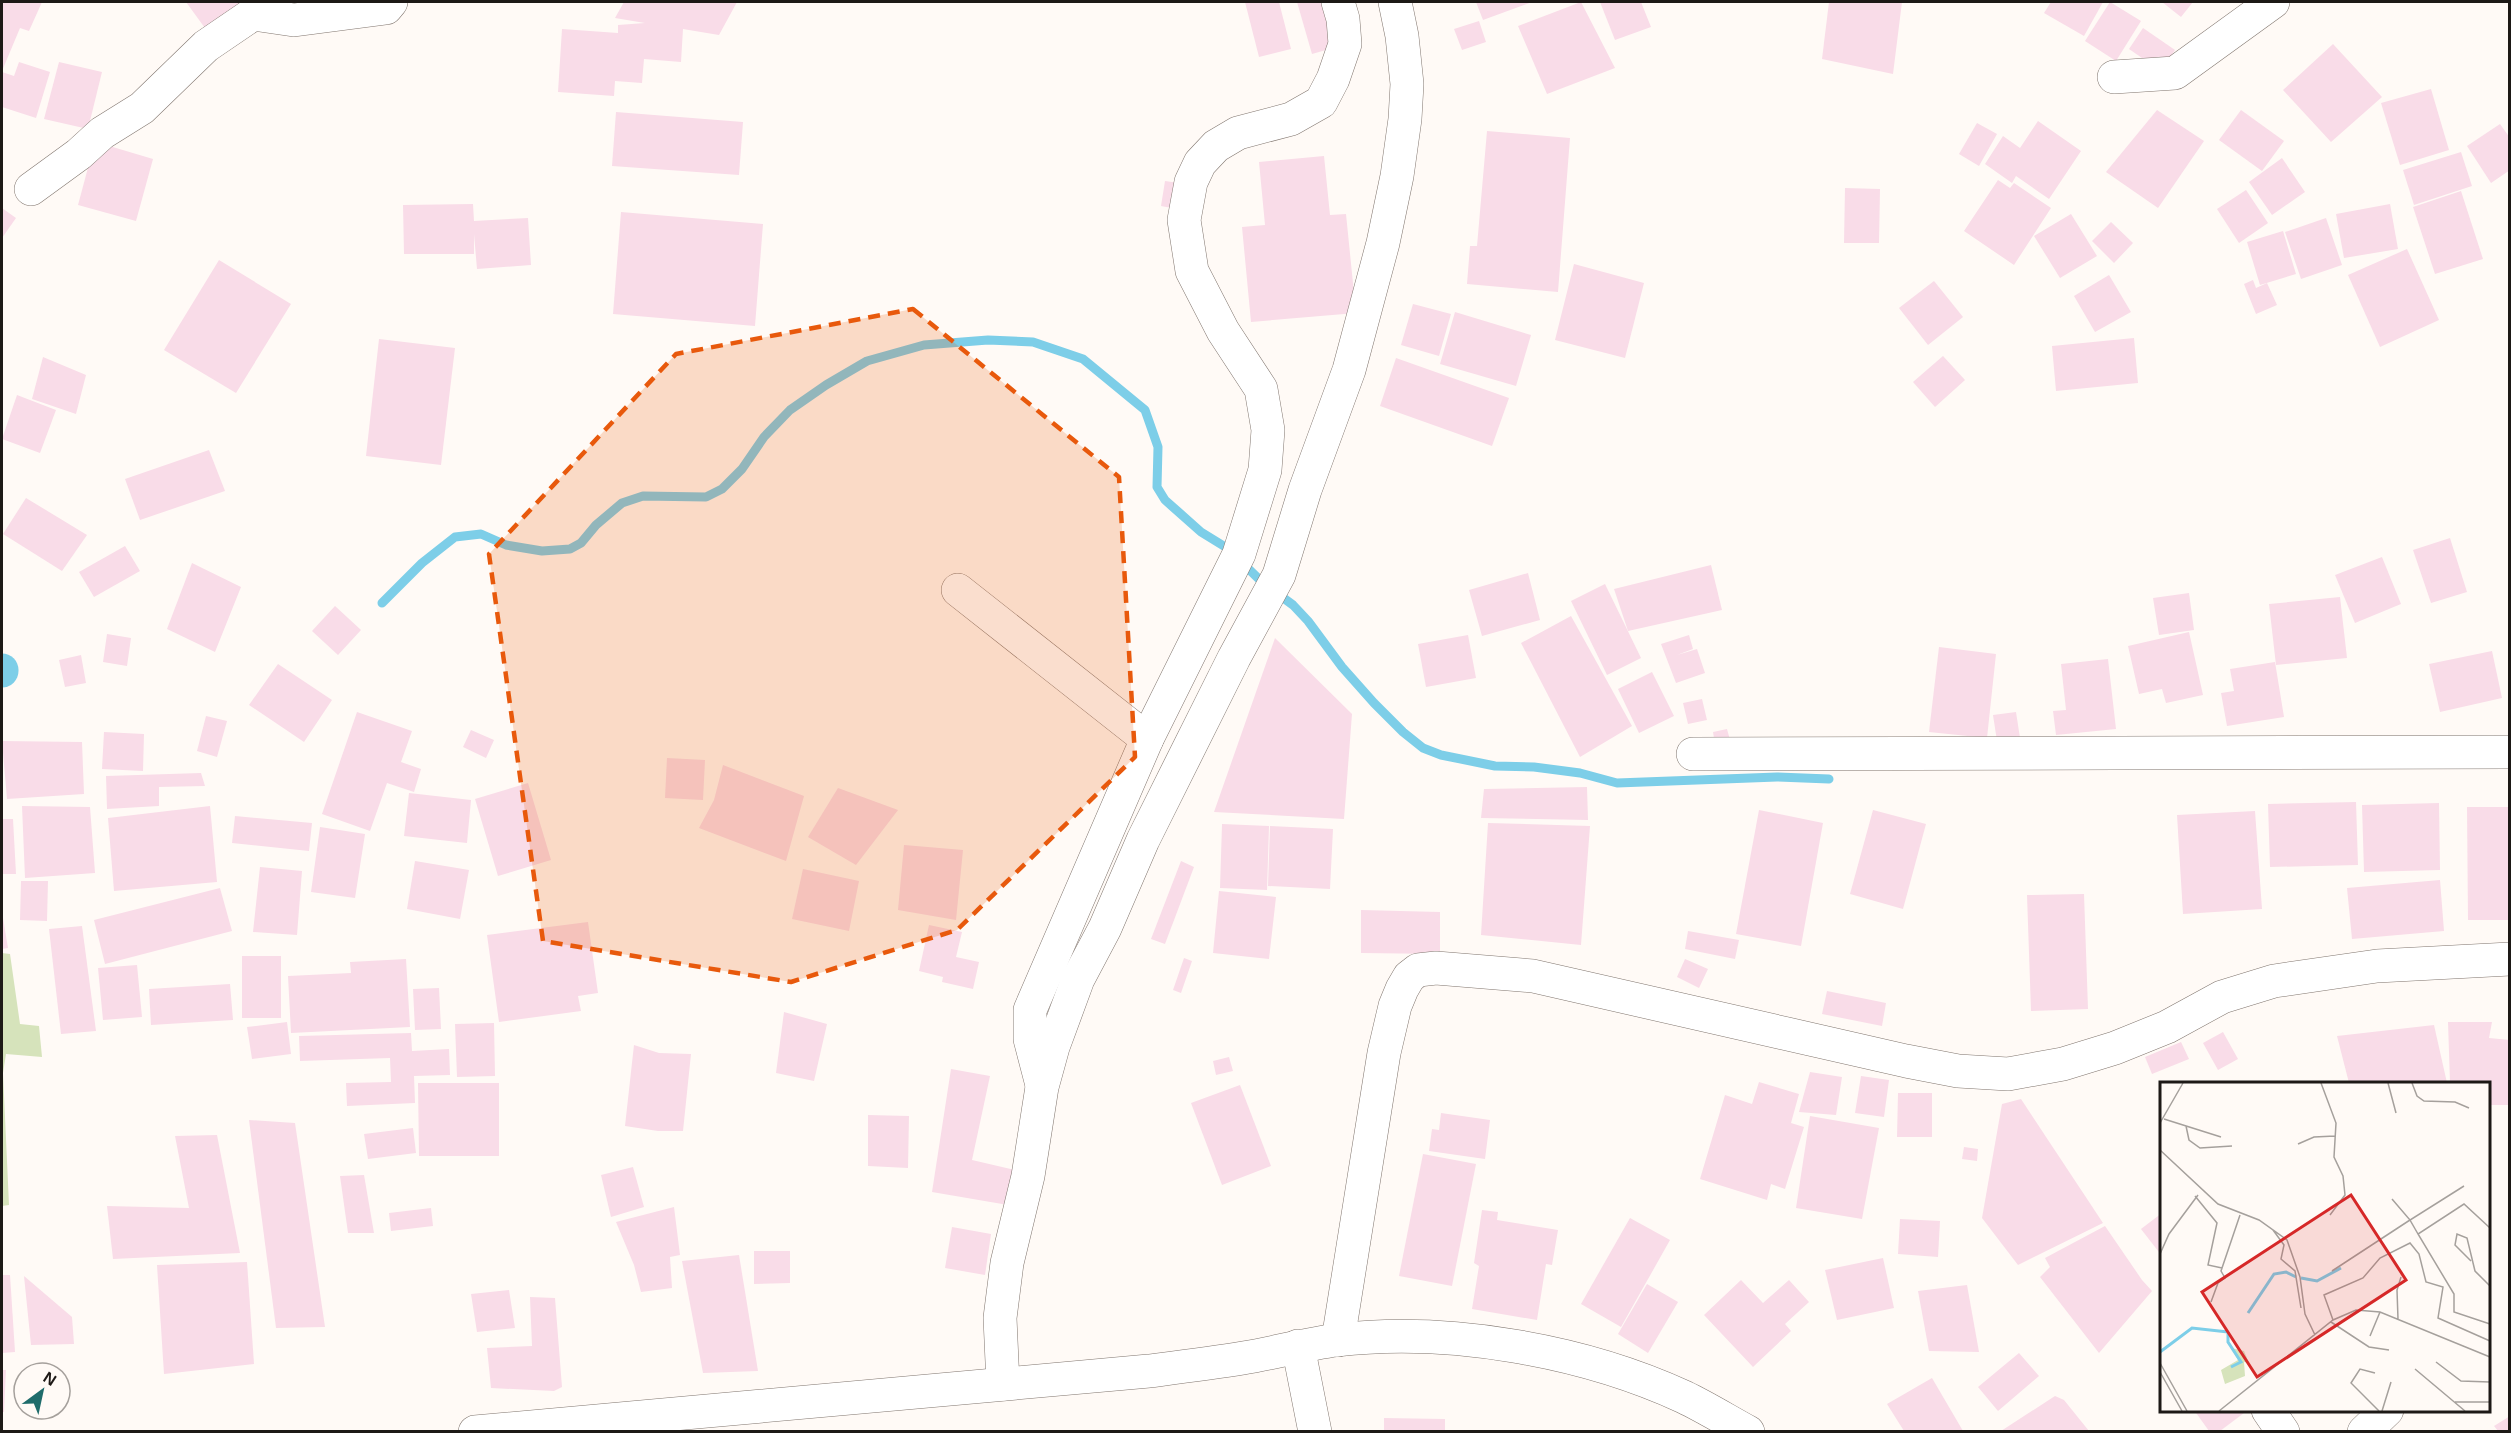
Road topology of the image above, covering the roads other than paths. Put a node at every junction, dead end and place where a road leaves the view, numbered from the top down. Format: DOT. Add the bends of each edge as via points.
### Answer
graph roads {
  1 [pos="391,2"];
  2 [pos="1338,2"];
  3 [pos="1395,2"];
  4 [pos="2273,2"];
  5 [pos="2114,77"];
  6 [pos="31,189"];
  7 [pos="958,590"];
  8 [pos="1147,739"];
  9 [pos="2510,752"];
  10 [pos="1693,754"];
  11 [pos="2510,959"];
  12 [pos="1042,1087"];
  13 [pos="1338,1340"];
  14 [pos="1298,1346"];
  15 [pos="1003,1384"];
  16 [pos="2269,1412"];
  17 [pos="2385,1412"];
  18 [pos="475,1431"];
  19 [pos="1315,1431"];
  20 [pos="1748,1431"];
  21 [pos="2283,1431"];
  22 [pos="2364,1431"];
  1 -- 6 [label="street" via="386,8 294,20 253,14 206,46 142,108"];
  2 -- 8 [label="street" via="1345,44 1321,102 1291,120 1238,133 1215,146 1200,163 1191,182 1184,220 1192,271 1223,331 1261,389 1268,430 1265,470 1232,568"];
  3 -- 12 [label="street" via="1407,84 1406,119 1383,243 1349,370 1272,588 1185,755 1078,979"];
  4 -- 5 [label="street" via="2175,73"];
  7 -- 8 [label="street"];
  8 -- 12 [label="street" via="1030,1010 1030,1039"];
  9 -- 10 [label="street"];
  11 -- 13 [label="street" via="2377,966 2274,981 2222,997 2167,1027 2115,1048 2063,1064 2008,1074 1958,1071 1906,1061 1533,976 1418,970 1409,977 1395,1006 1384,1053"];
  12 -- 15 [label="street" via="1028,1176 1007,1263 1000,1318"];
  13 -- 14 [label="street"];
  13 -- 20 [label="street" via="1415,1336 1554,1354 1618,1372 1683,1397"];
  14 -- 15 [label="street" via="1160,1369"];
  14 -- 19 [label="street"];
  15 -- 18 [label="street"];
  16 -- 21 [label="street"];
  17 -- 22 [label="street"];
}
